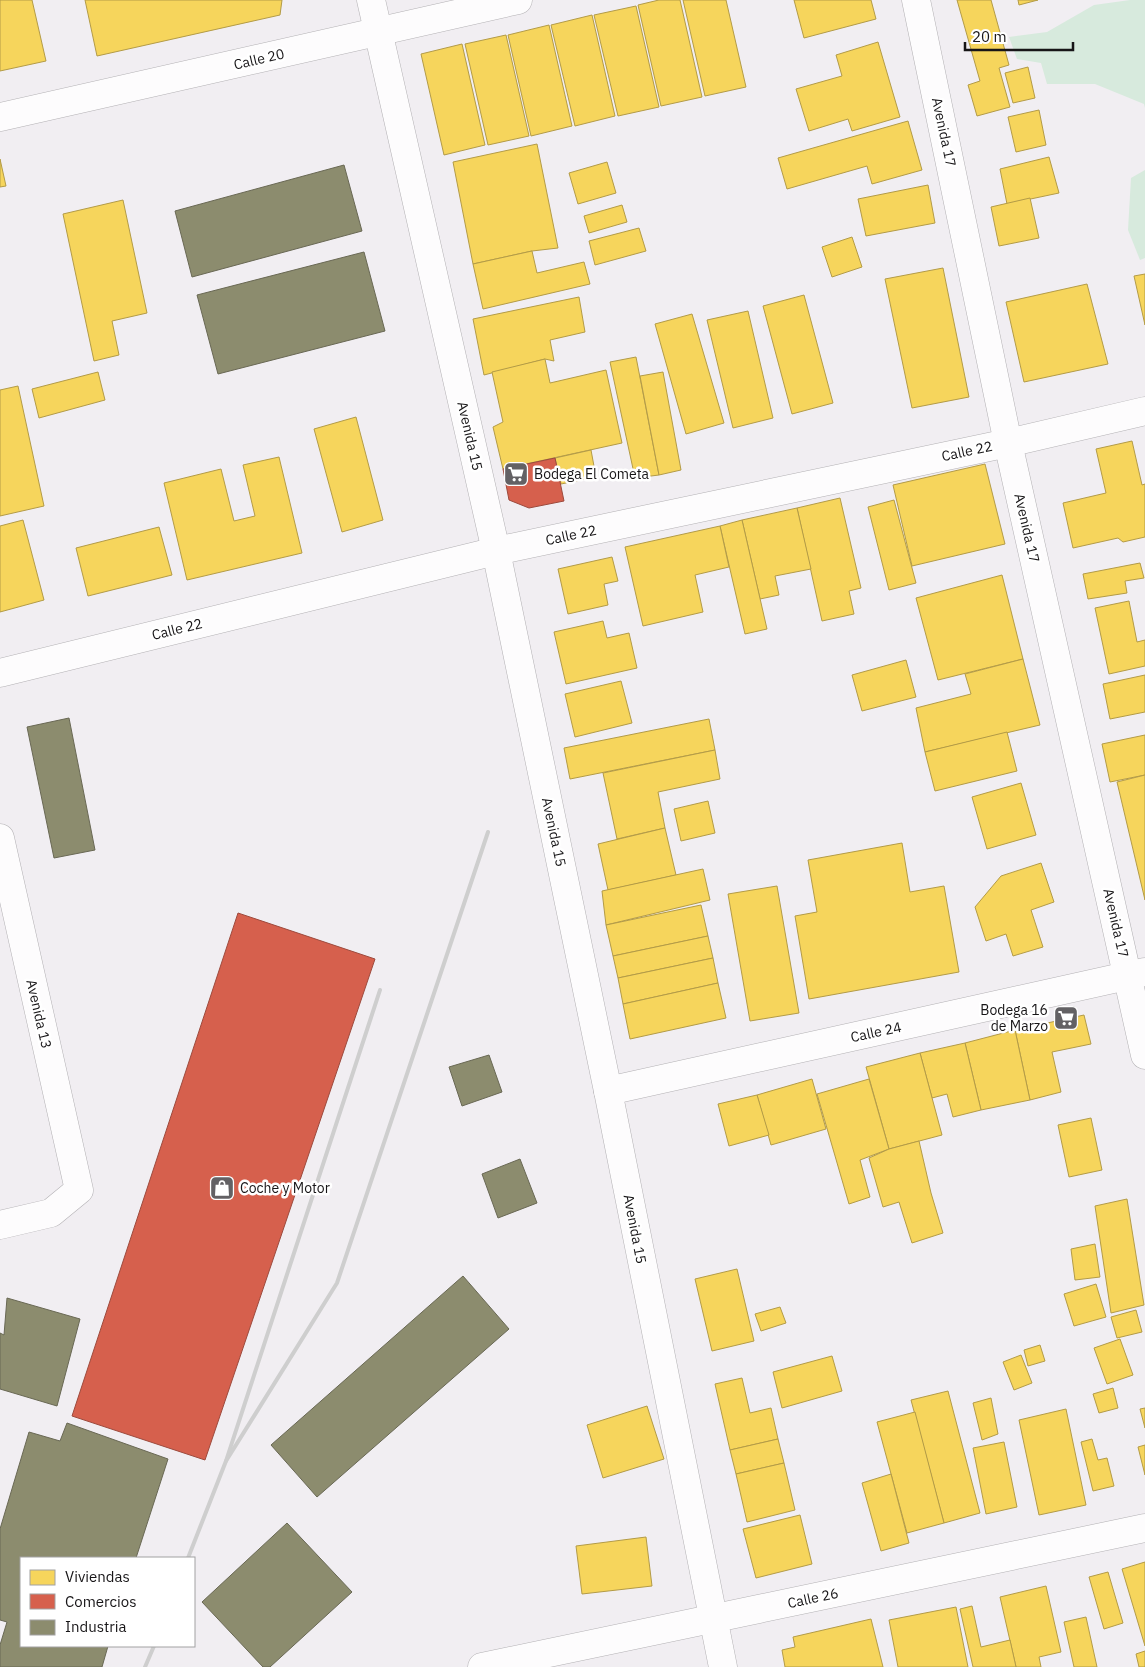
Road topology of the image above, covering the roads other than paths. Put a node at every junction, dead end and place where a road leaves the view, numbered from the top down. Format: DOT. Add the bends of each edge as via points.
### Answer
graph roads {
  1 [pos="371,0"];
  2 [pos="518,0"];
  3 [pos="916,0"];
  4 [pos="378,32"];
  5 [pos="0,117"];
  6 [pos="1145,412"];
  7 [pos="1008,443"];
  8 [pos="496,551"];
  9 [pos="0,673"];
  10 [pos="0,838"];
  11 [pos="1137,974"];
  12 [pos="1145,1055"];
  13 [pos="608,1091"];
  14 [pos="0,1225"];
  15 [pos="1145,1528"];
  16 [pos="713,1619"];
  17 [pos="482,1667"];
  18 [pos="724,1667"];
  1 -- 4 [label="street, Avenida 15"];
  2 -- 4 [label="street, Calle 20"];
  3 -- 7 [label="street, Avenida 17"];
  4 -- 5 [label="street, Calle 20"];
  4 -- 8 [label="street, Avenida 15"];
  6 -- 7 [label="street, Calle 22"];
  7 -- 8 [label="street, Calle 22"];
  7 -- 11 [label="street, Avenida 17"];
  8 -- 9 [label="street, Calle 22"];
  8 -- 13 [label="street, Avenida 15"];
  10 -- 14 [label="street, Avenida 13" via="79,1190 51,1213"];
  11 -- 12 [label="street, Avenida 17"];
  11 -- 13 [label="street, Calle 24"];
  13 -- 16 [label="street, Avenida 15"];
  15 -- 16 [label="street, Calle 26"];
  16 -- 17 [label="street, Calle 26"];
  16 -- 18 [label="street, Avenida 15"];
}
